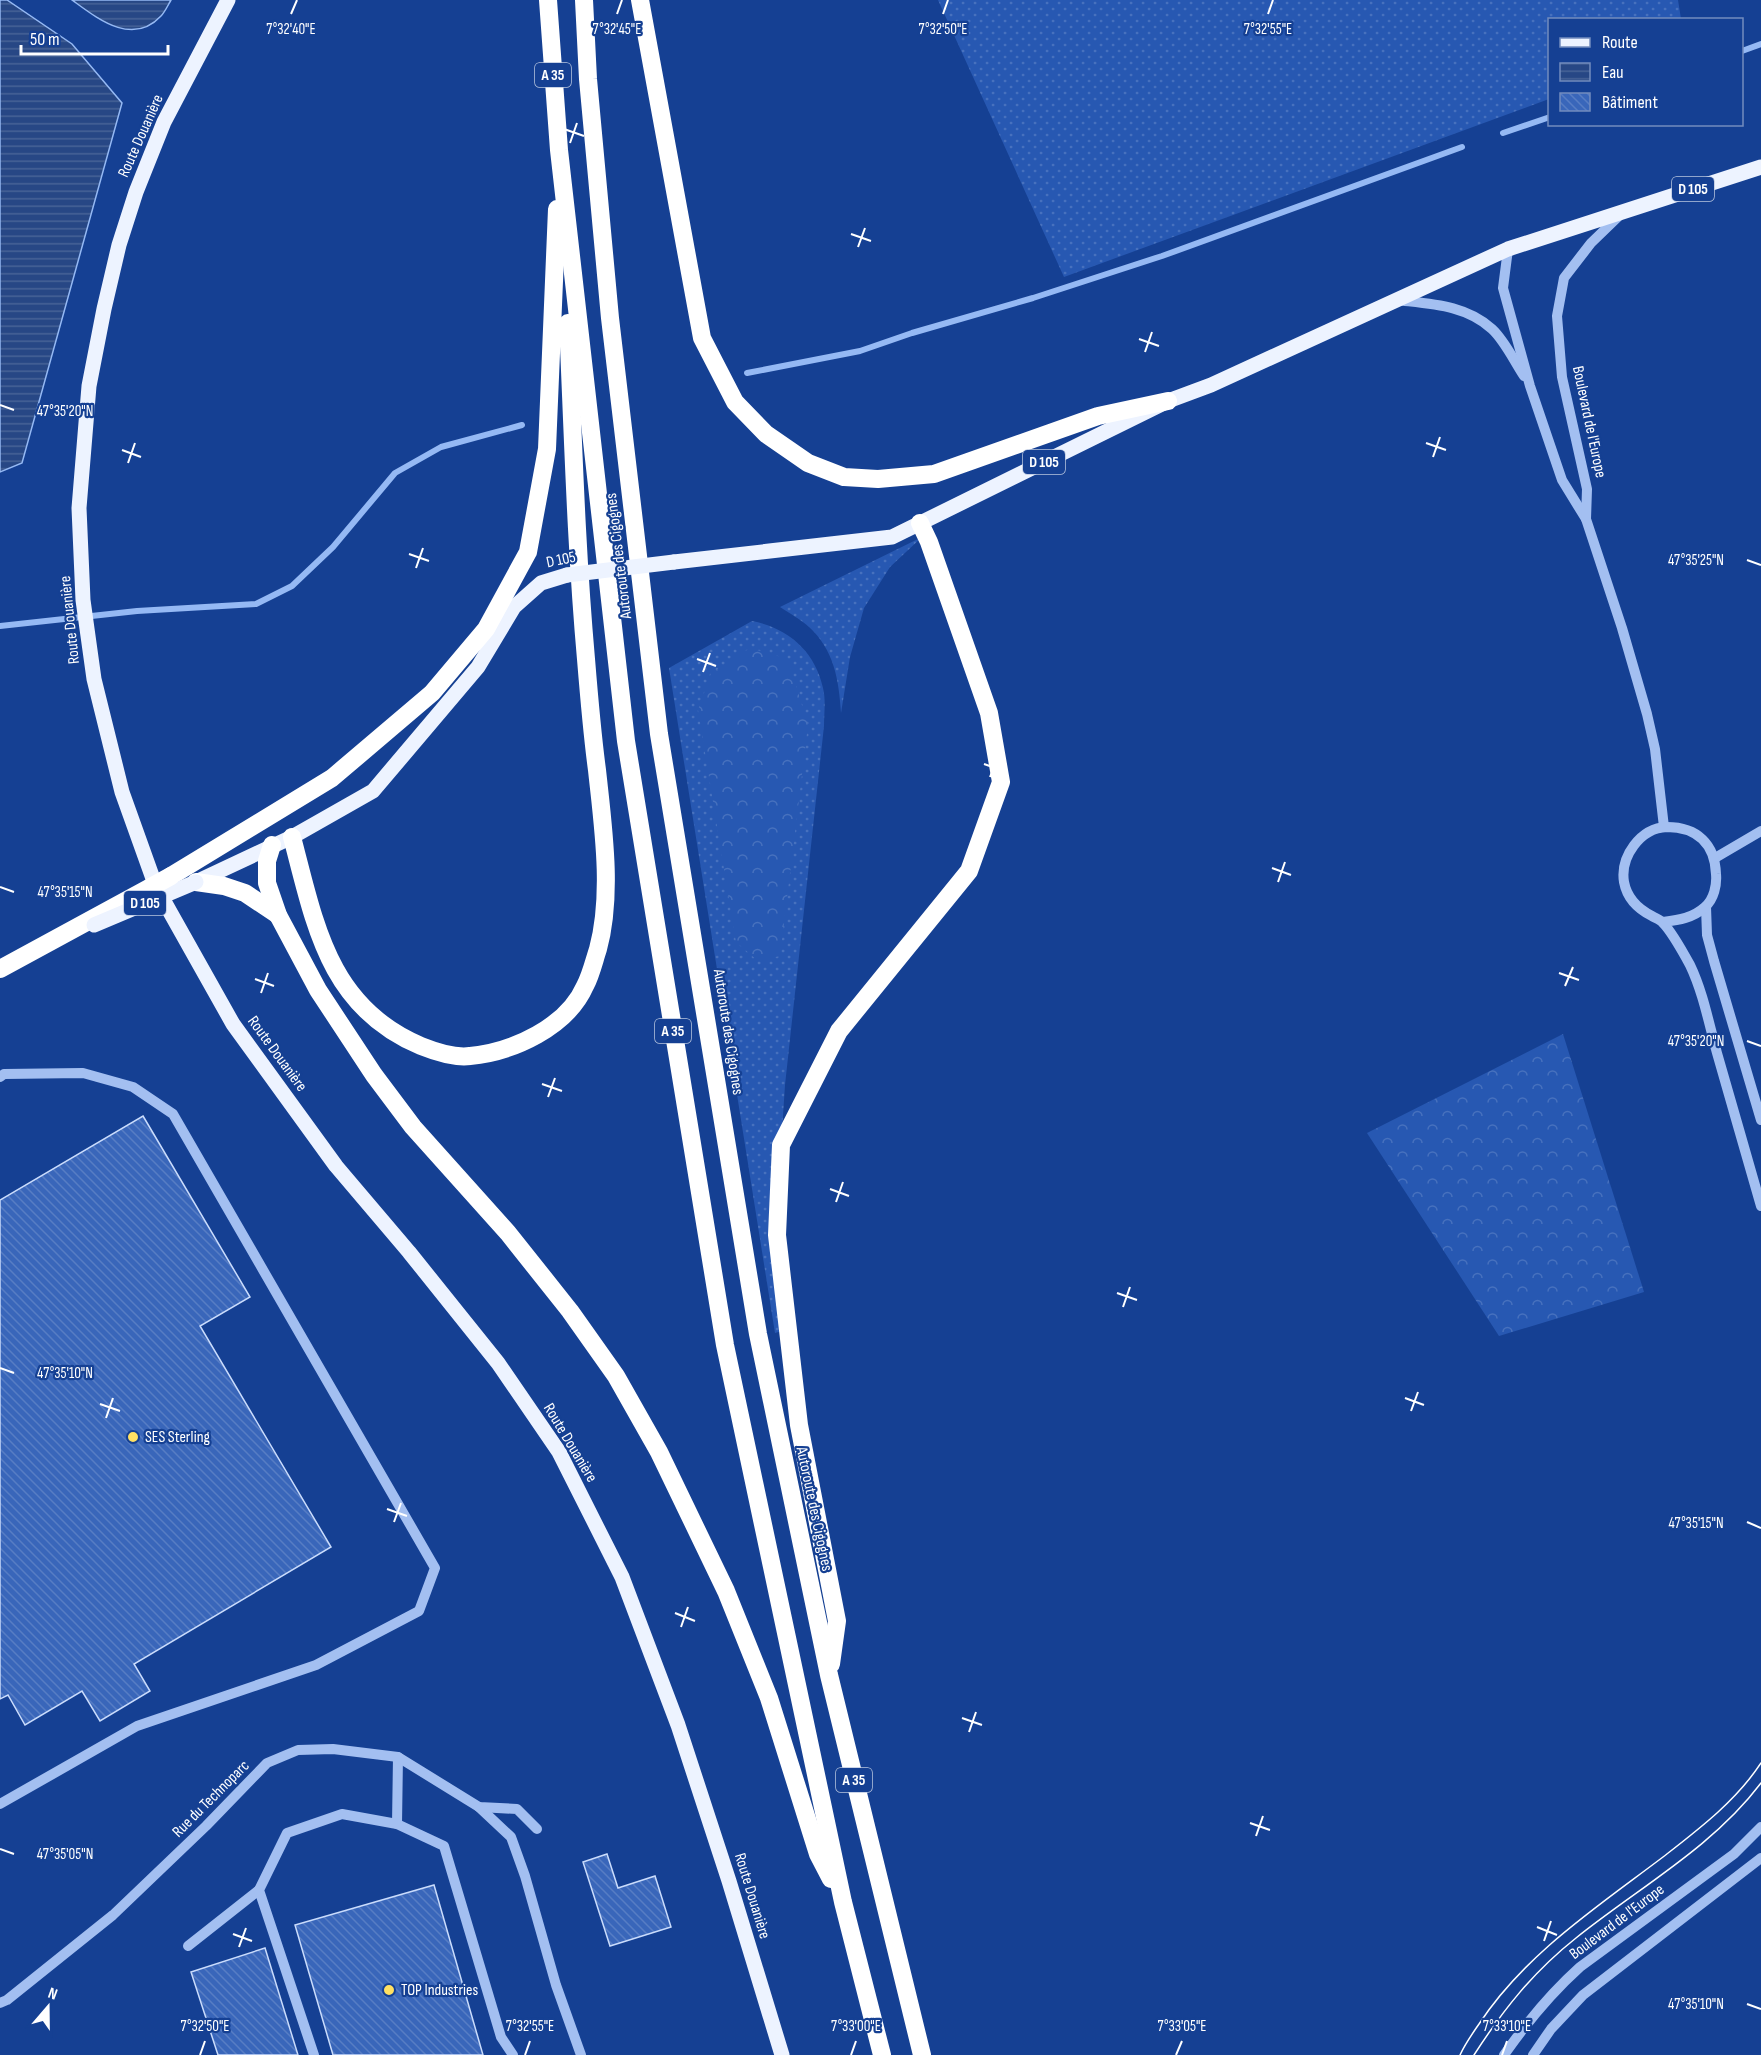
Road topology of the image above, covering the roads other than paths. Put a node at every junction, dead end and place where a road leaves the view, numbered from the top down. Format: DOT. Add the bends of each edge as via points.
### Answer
graph roads {
  1 [pos="228,0"];
  2 [pos="548,0"];
  3 [pos="584,0"];
  4 [pos="640,0"];
  5 [pos="559,150"];
  6 [pos="1761,167"];
  7 [pos="1624,211"];
  8 [pos="1508,249"];
  9 [pos="1395,300"];
  10 [pos="1530,386"];
  11 [pos="1168,401"];
  12 [pos="1586,519"];
  13 [pos="920,523"];
  14 [pos="1664,827"];
  15 [pos="1761,831"];
  16 [pos="292,837"];
  17 [pos="272,845"];
  18 [pos="1715,858"];
  19 [pos="196,882"];
  20 [pos="1706,907"];
  21 [pos="278,915"];
  22 [pos="1663,922"];
  23 [pos="0,969"];
  24 [pos="0,1077"];
  25 [pos="1761,1120"];
  26 [pos="1761,1206"];
  27 [pos="829,1675"];
  28 [pos="398,1757"];
  29 [pos="0,1804"];
  30 [pos="479,1807"];
  31 [pos="397,1824"];
  32 [pos="1761,1827"];
  33 [pos="537,1829"];
  34 [pos="1761,1858"];
  35 [pos="259,1890"];
  36 [pos="843,1902"];
  37 [pos="188,1946"];
  38 [pos="0,2003"];
  39 [pos="314,2055"];
  40 [pos="513,2055"];
  41 [pos="581,2055"];
  42 [pos="782,2055"];
  43 [pos="882,2055"];
  44 [pos="922,2055"];
  45 [pos="1504,2055"];
  46 [pos="1533,2055"];
  1 -- 42 [label="main road, Route Douanière" via="164,122 136,192 119,245 89,386 79,508 83,600 94,679 122,792 156,887 233,1024 336,1166 498,1363 559,1452 622,1577 678,1725"];
  2 -- 5 [label="highway, Autoroute des Cigognes / A 35"];
  3 -- 27 [label="highway, Autoroute des Cigognes / A 35" via="610,318 659,734 758,1334"];
  4 -- 11 [label="highway" via="702,338 735,402 766,434 808,463 844,477 878,479 934,474 1098,416"];
  5 -- 16 [label="highway" via="584,633 603,830 605,894 599,946 585,987 570,1008 539,1034 516,1046 468,1057 435,1052 405,1039 378,1022 346,988 330,961"];
  5 -- 23 [label="highway, bridge" via="547,449 528,552 486,629 432,693 333,778 171,876"];
  5 -- 36 [label="highway, Autoroute des Cigognes / A 35" via="626,741 725,1345"];
  6 -- 7 [label="main road, D 105"];
  7 -- 8 [label="main road, D 105"];
  7 -- 12 [label="street, Boulevard de l'Europe" via="1591,243 1564,278 1557,316 1562,377 1587,489"];
  8 -- 9 [label="main road, D 105"];
  8 -- 10 [label="street, Boulevard de l'Europe" via="1503,288"];
  9 -- 10 [label="street, Boulevard de l'Europe" via="1451,307 1474,315 1494,330"];
  9 -- 11 [label="main road, D 105"];
  10 -- 12 [label="street, Boulevard de l'Europe" via="1562,480"];
  11 -- 13 [label="main road, D 105"];
  12 -- 14 [label="street, Boulevard de l'Europe" via="1647,714"];
  13 -- 16 [label="main road, D 105 / D 105, bridge" via="892,537 567,575 541,583 514,607 478,667 373,791"];
  13 -- 27 [label="highway" via="989,712 1001,783 969,871 839,1031 781,1145 777,1234 793,1382 837,1621"];
  14 -- 18 [label="street" via="1682,828 1697,835"];
  14 -- 22 [label="street" via="1637,841 1624,865 1630,897 1640,910"];
  15 -- 18 [label="street"];
  16 -- 17 [label="main road, D 105"];
  17 -- 19 [label="main road, D 105"];
  17 -- 21 [label="highway" via="267,883"];
  18 -- 20 [label="street" via="1717,884"];
  19 -- 21 [label="highway" via="245,893"];
  19 -- 23 [label="main road, D 105, bridge"];
  20 -- 22 [label="street" via="1685,920"];
  20 -- 25 [label="street" via="1707,935"];
  21 -- 36 [label="highway" via="318,990 374,1075 413,1127 508,1233 570,1311 616,1376 643,1423 726,1591 770,1698 818,1854"];
  22 -- 26 [label="street" via="1691,968"];
  24 -- 29 [label="street" via="83,1073 133,1087 173,1114 435,1568 419,1611 316,1665 137,1726"];
  27 -- 44 [label="highway, Autoroute des Cigognes / A 35"];
  28 -- 30 [label="street, Rue du Technoparc"];
  28 -- 31 [label="street"];
  28 -- 38 [label="street, Rue du Technoparc" via="333,1749 298,1750 267,1763 113,1915"];
  30 -- 33 [label="street, Rue du Technoparc" via="517,1809"];
  30 -- 41 [label="street, Rue du Technoparc" via="511,1837"];
  31 -- 35 [label="street" via="342,1814 286,1833"];
  31 -- 40 [label="street" via="444,1846 501,2037"];
  32 -- 45 [label="street, Boulevard de l'Europe" via="1734,1854 1580,1967 1530,2017"];
  34 -- 46 [label="street" via="1583,1995"];
  35 -- 37 [label="street"];
  35 -- 39 [label="street"];
  36 -- 43 [label="highway, Autoroute des Cigognes / A 35"];
}
